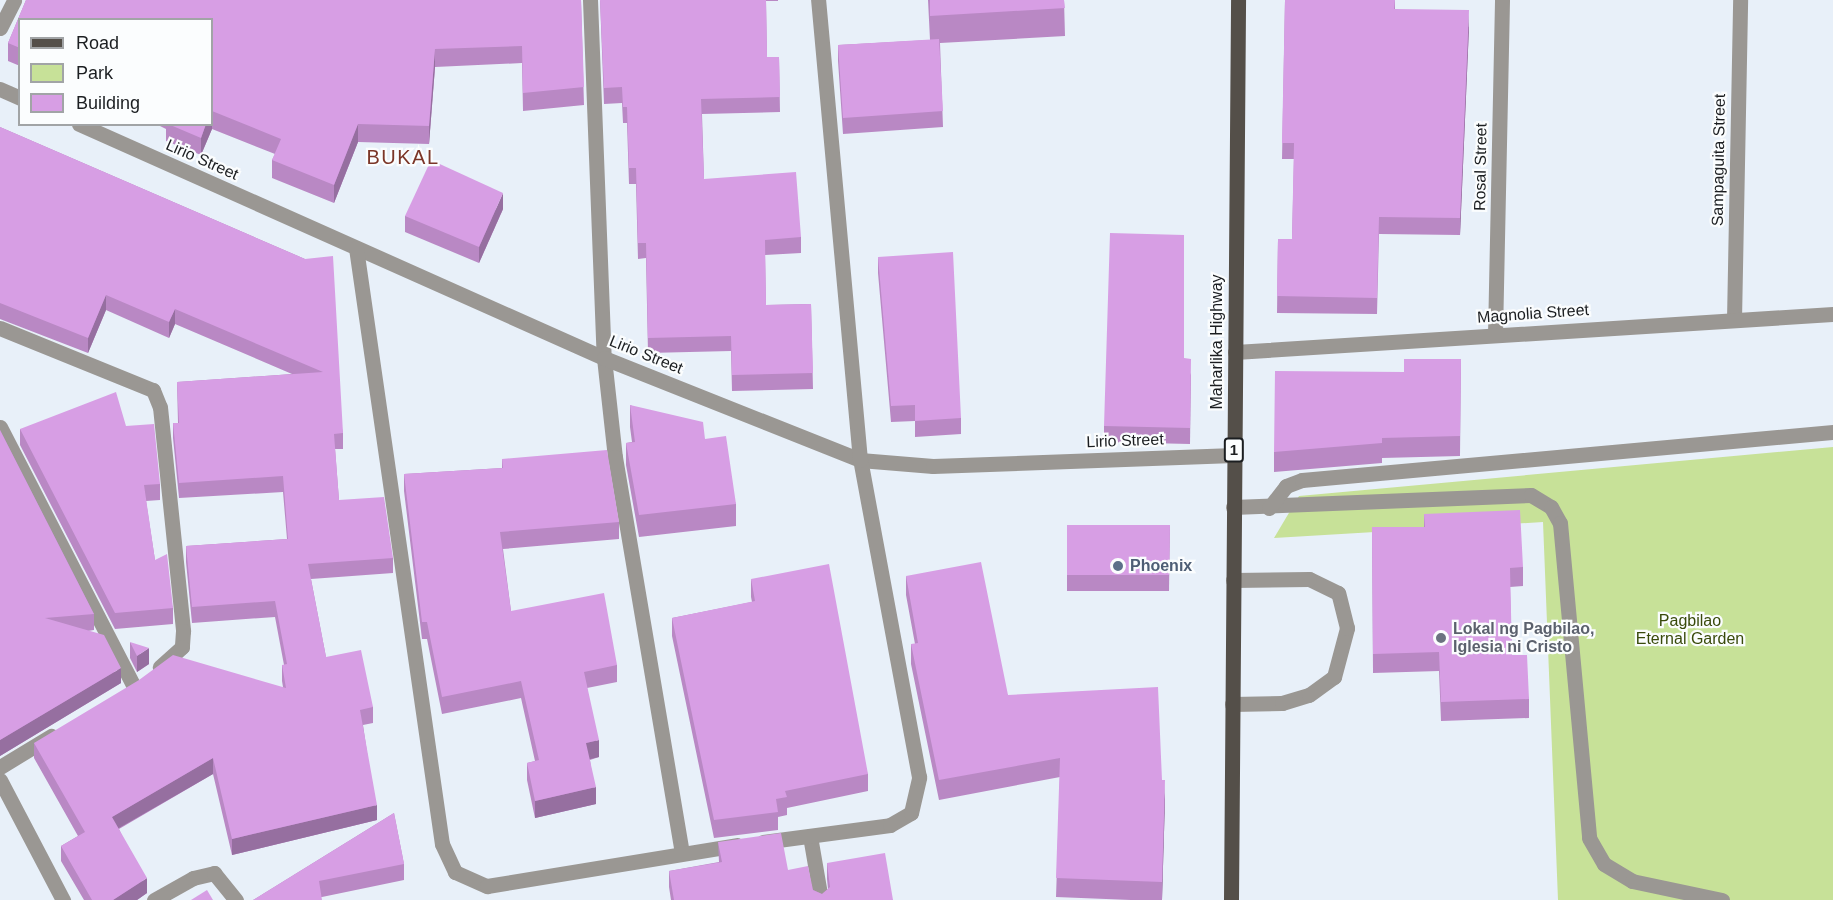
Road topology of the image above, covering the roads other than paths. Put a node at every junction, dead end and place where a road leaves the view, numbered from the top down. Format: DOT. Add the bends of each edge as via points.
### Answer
graph roads {
  1 [pos="14,0"];
  2 [pos="590,0"];
  3 [pos="818,0"];
  4 [pos="1238,0"];
  5 [pos="1502,0"];
  6 [pos="1740,0"];
  7 [pos="0,28"];
  8 [pos="0,90"];
  9 [pos="18,97"];
  10 [pos="83,126"];
  11 [pos="356,248"];
  12 [pos="1833,314"];
  13 [pos="1734,320"];
  14 [pos="0,328"];
  15 [pos="1495,335"];
  16 [pos="1235,352"];
  17 [pos="604,358"];
  18 [pos="0,427"];
  19 [pos="1833,432"];
  20 [pos="1234,455"];
  21 [pos="860,460"];
  22 [pos="1233,507"];
  23 [pos="1269,508"];
  24 [pos="1233,580"];
  25 [pos="1232,704"];
  26 [pos="62,730"];
  27 [pos="0,767"];
  28 [pos="0,780"];
  29 [pos="810,836"];
  30 [pos="682,852"];
  31 [pos="1696,897"];
  32 [pos="63,900"];
  33 [pos="154,900"];
  34 [pos="236,900"];
  35 [pos="821,900"];
  36 [pos="1231,900"];
  37 [pos="1722,900"];
  1 -- 7 [label="street"];
  2 -- 17 [label="street"];
  3 -- 21 [label="street"];
  4 -- 16 [label="main road, Maharlika Highway / 1"];
  5 -- 15 [label="street, Rosal Street"];
  6 -- 13 [label="street, Sampaguita Street"];
  8 -- 9 [label="street"];
  10 -- 11 [label="street, Lirio Street"];
  11 -- 17 [label="street, Lirio Street"];
  11 -- 30 [label="street" via="442,844 455,872 487,886"];
  12 -- 13 [label="street, Magnolia Street"];
  13 -- 15 [label="street, Magnolia Street"];
  14 -- 18 [label="street" via="137,381 153,390 160,407 182,647 128,690"];
  15 -- 16 [label="street, Magnolia Street"];
  16 -- 20 [label="main road, Maharlika Highway / 1"];
  17 -- 21 [label="street, Lirio Street"];
  17 -- 30 [label="street" via="615,457"];
  19 -- 23 [label="street" via="1302,480 1287,486"];
  20 -- 21 [label="street, Lirio Street" via="933,466"];
  20 -- 22 [label="main road, Maharlika Highway / 1"];
  21 -- 29 [label="street" via="919,777 911,813 890,825"];
  22 -- 23 [label="street"];
  22 -- 24 [label="main road, Maharlika Highway / 1"];
  23 -- 31 [label="street" via="1531,495 1551,507 1560,523 1588,838 1604,864 1632,881"];
  24 -- 25 [label="main road, Maharlika Highway / 1"];
  24 -- 25 [label="street" via="1309,579 1338,593 1347,628 1334,677 1309,695 1282,703"];
  25 -- 36 [label="main road, Maharlika Highway / 1"];
  26 -- 27 [label="street"];
  28 -- 32 [label="street"];
  29 -- 30 [label="street"];
  29 -- 35 [label="street"];
  31 -- 37 [label="street"];
  33 -- 34 [label="street" via="193,878 214,873"];
}
